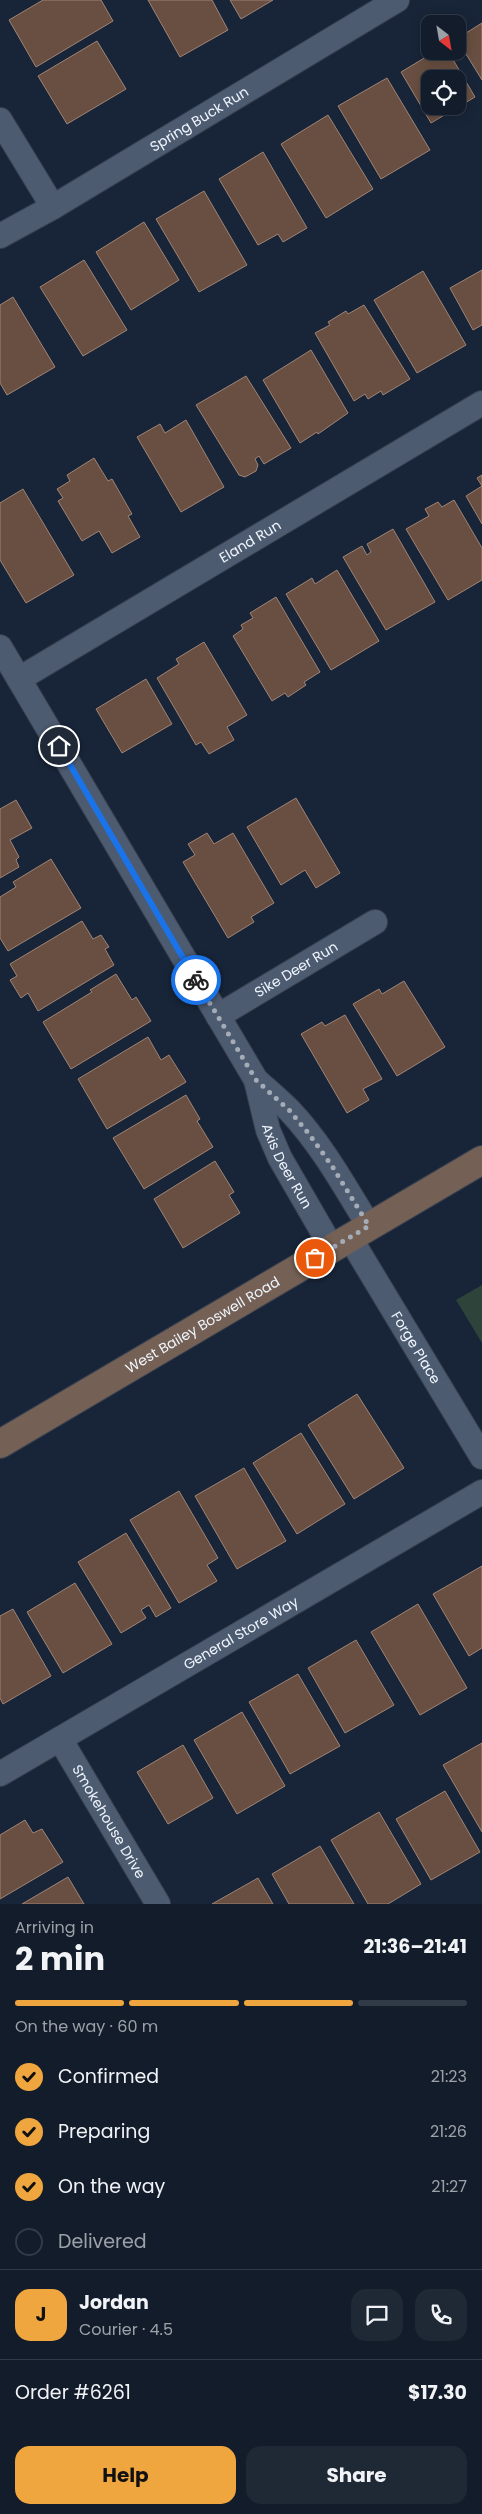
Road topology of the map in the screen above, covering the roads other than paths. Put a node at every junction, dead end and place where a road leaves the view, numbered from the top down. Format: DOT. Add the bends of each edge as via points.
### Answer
graph roads {
  1 [pos="397,0"];
  2 [pos="0,120"];
  3 [pos="53,208"];
  4 [pos="0,236"];
  5 [pos="482,404"];
  6 [pos="0,647"];
  7 [pos="19,679"];
  8 [pos="375,922"];
  9 [pos="218,1016"];
  10 [pos="256,1080"];
  11 [pos="482,1160"];
  12 [pos="350,1238"];
  13 [pos="0,1444"];
  14 [pos="482,1457"];
  15 [pos="482,1492"];
  16 [pos="60,1739"];
  17 [pos="0,1774"];
  18 [pos="158,1904"];
  1 -- 3 [label="street, Spring Buck Run"];
  2 -- 3 [label="street"];
  3 -- 4 [label="street, Spring Buck Run"];
  5 -- 7 [label="street, Eland Run"];
  6 -- 7 [label="street, Axis Deer Run"];
  7 -- 9 [label="street, Axis Deer Run"];
  8 -- 9 [label="street, Sike Deer Run"];
  9 -- 10 [label="street, Axis Deer Run"];
  10 -- 12 [label="street, Axis Deer Run" via="268,1130 280,1158"];
  10 -- 12 [label="street, Axis Deer Run" via="290,1111 332,1166"];
  11 -- 12 [label="main road, West Bailey Boswell Road"];
  12 -- 13 [label="main road, West Bailey Boswell Road"];
  12 -- 14 [label="street, Forge Place"];
  15 -- 16 [label="street, General Store Way"];
  16 -- 17 [label="street, General Store Way"];
  16 -- 18 [label="street, Smokehouse Drive"];
}
